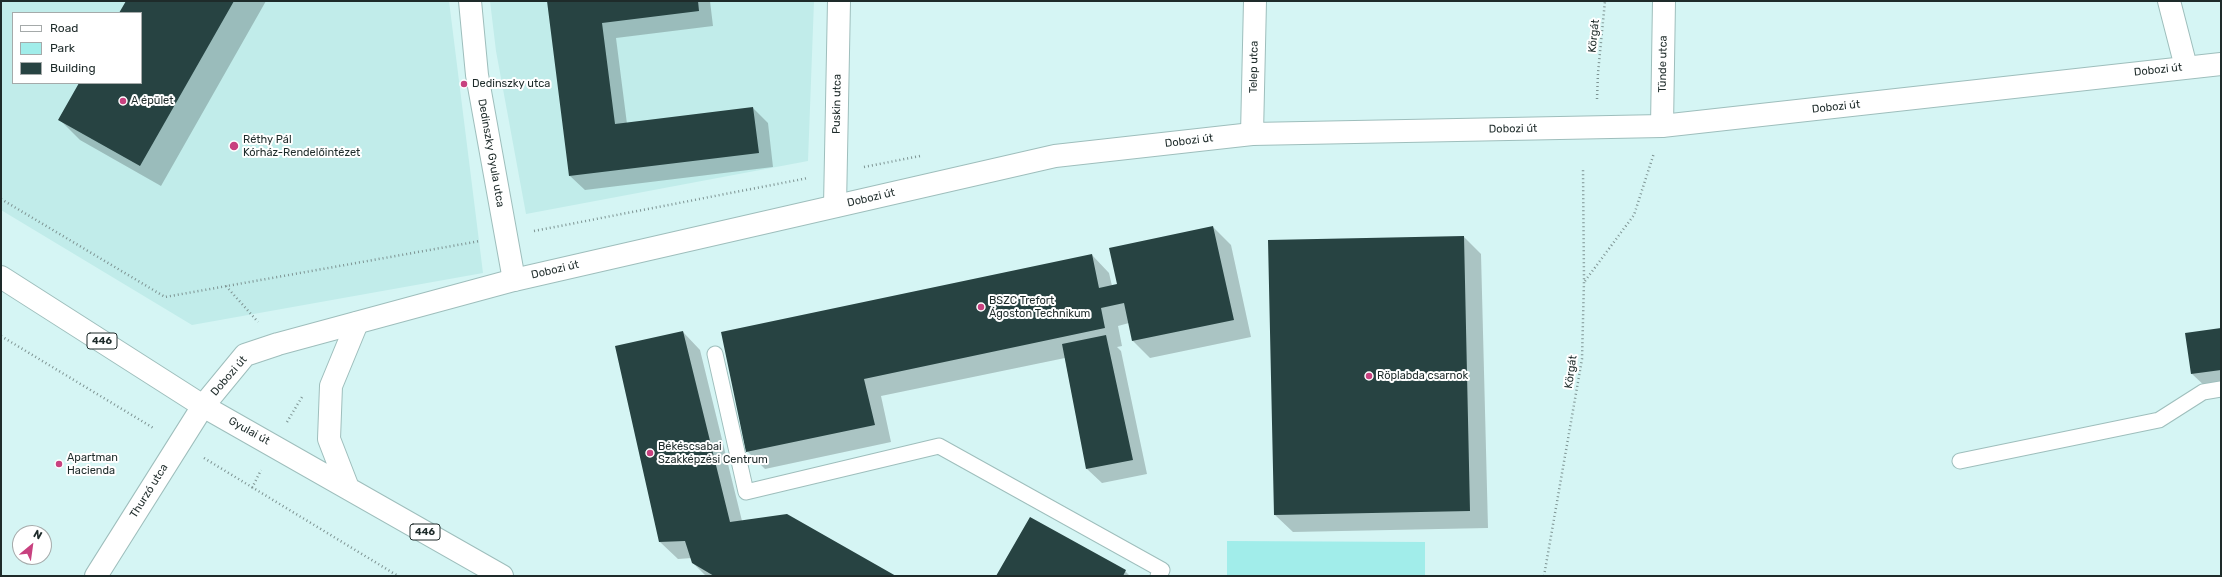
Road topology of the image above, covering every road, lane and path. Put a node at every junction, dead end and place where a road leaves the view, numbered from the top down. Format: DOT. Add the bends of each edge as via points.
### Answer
graph roads {
  1 [pos="470,1"];
  2 [pos="839,1"];
  3 [pos="1255,1"];
  4 [pos="1606,1"];
  5 [pos="1664,1"];
  6 [pos="2169,1"];
  7 [pos="2221,64"];
  8 [pos="2186,67"];
  9 [pos="1598,100"];
  10 [pos="1662,126"];
  11 [pos="1252,134"];
  12 [pos="1583,168"];
  13 [pos="1,199"];
  14 [pos="835,206"];
  15 [pos="1,277"];
  16 [pos="514,280"];
  17 [pos="1584,281"];
  18 [pos="226,286"];
  19 [pos="357,322"];
  20 [pos="715,354"];
  21 [pos="2221,389"];
  22 [pos="203,406"];
  23 [pos="1960,462"];
  24 [pos="348,488"];
  25 [pos="96,576"];
  26 [pos="502,576"];
  27 [pos="1158,576"];
  28 [pos="1544,576"];
  1 -- 16 [label="main road, Dedinszky Gyula utca" via="477,74"];
  2 -- 14 [label="main road, Puskin utca"];
  3 -- 11 [label="main road, Telep utca"];
  4 -- 9 [label="path, Körgát" via="1598,73"];
  5 -- 10 [label="main road, Tünde utca"];
  6 -- 8 [label="main road"];
  7 -- 8 [label="main road, Dobozi út"];
  8 -- 10 [label="main road, Dobozi út"];
  10 -- 11 [label="main road, Dobozi út"];
  10 -- 17 [label="path" via="1634,215"];
  11 -- 14 [label="main road, Dobozi út" via="1055,156"];
  12 -- 17 [label="path, Körgát"];
  13 -- 18 [label="path" via="165,297"];
  14 -- 16 [label="main road, Dobozi út"];
  15 -- 22 [label="main road, Gyulai út / 446"];
  16 -- 19 [label="main road, Dobozi út"];
  17 -- 28 [label="path, Körgát" via="1582,359"];
  19 -- 22 [label="main road, Dobozi út" via="245,355"];
  19 -- 24 [label="main road" via="331,386 329,439"];
  20 -- 27 [label="lane" via="746,492 939,446 1162,570"];
  21 -- 23 [label="lane" via="2203,392 2159,420"];
  22 -- 24 [label="main road, Gyulai út / 446"];
  22 -- 25 [label="main road, Thurzó utca"];
  24 -- 26 [label="main road, Gyulai út / 446"];
}
